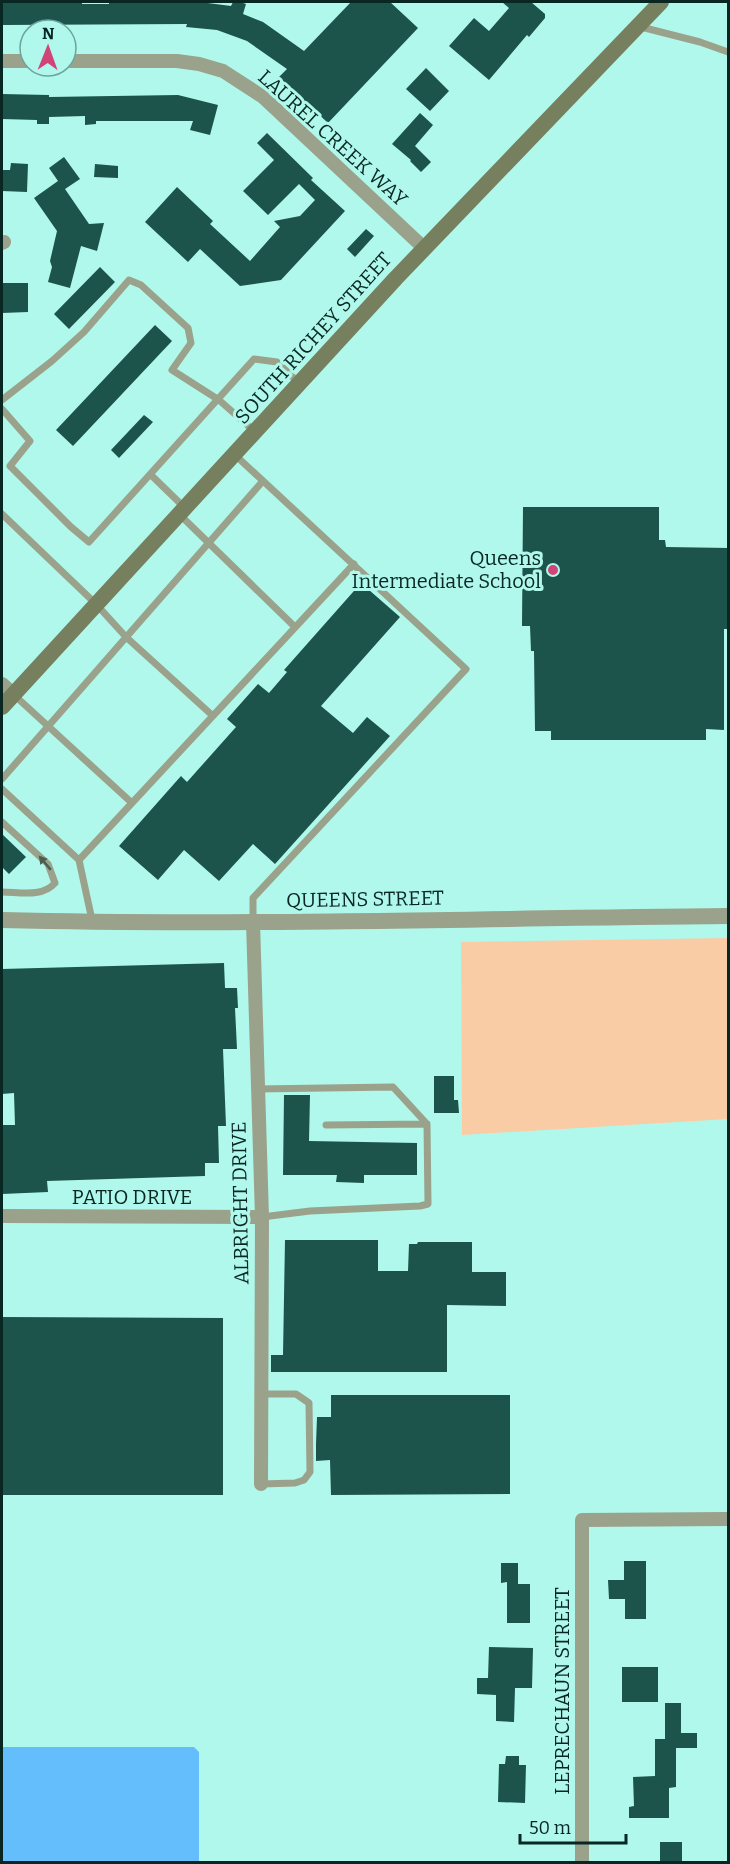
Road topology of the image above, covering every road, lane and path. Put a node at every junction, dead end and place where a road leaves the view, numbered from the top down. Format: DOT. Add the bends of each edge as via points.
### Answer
graph roads {
  1 [pos="661,2"];
  2 [pos="638,26"];
  3 [pos="729,52"];
  4 [pos="2,61"];
  5 [pos="18,61"];
  6 [pos="78,61"];
  7 [pos="424,248"];
  8 [pos="300,384"];
  9 [pos="2,400"];
  10 [pos="219,400"];
  11 [pos="2,409"];
  12 [pos="255,432"];
  13 [pos="235,455"];
  14 [pos="151,475"];
  15 [pos="262,482"];
  16 [pos="182,511"];
  17 [pos="2,514"];
  18 [pos="208,543"];
  19 [pos="354,564"];
  20 [pos="96,604"];
  21 [pos="295,627"];
  22 [pos="126,637"];
  23 [pos="7,689"];
  24 [pos="2,707"];
  25 [pos="213,716"];
  26 [pos="48,725"];
  27 [pos="2,779"];
  28 [pos="2,789"];
  29 [pos="132,803"];
  30 [pos="2,822"];
  31 [pos="79,860"];
  32 [pos="2,892"];
  33 [pos="729,916"];
  34 [pos="2,920"];
  35 [pos="93,922"];
  36 [pos="253,922"];
  37 [pos="256,1089"];
  38 [pos="428,1124"];
  39 [pos="326,1125"];
  40 [pos="2,1216"];
  41 [pos="262,1217"];
  42 [pos="261,1394"];
  43 [pos="261,1484"];
  44 [pos="729,1519"];
  45 [pos="582,1863"];
  1 -- 2 [label="main road, SOUTH RICHEY STREET"];
  2 -- 3 [label="lane"];
  2 -- 7 [label="main road, SOUTH RICHEY STREET"];
  4 -- 5 [label="street"];
  6 -- 7 [label="street, LAUREL CREEK WAY" via="177,61 223,71 263,97"];
  7 -- 8 [label="main road, SOUTH RICHEY STREET"];
  8 -- 10 [label="lane" via="277,362 254,359"];
  8 -- 12 [label="main road, SOUTH RICHEY STREET"];
  9 -- 10 [label="lane" via="84,332 129,280 141,285 188,327 191,343 172,370"];
  10 -- 12 [label="lane"];
  10 -- 14 [label="lane"];
  11 -- 14 [label="lane" via="30,441 10,466 89,542"];
  12 -- 13 [label="main road, SOUTH RICHEY STREET"];
  13 -- 15 [label="lane"];
  13 -- 16 [label="main road, SOUTH RICHEY STREET"];
  14 -- 16 [label="lane"];
  15 -- 18 [label="lane"];
  15 -- 19 [label="lane"];
  16 -- 18 [label="lane"];
  16 -- 20 [label="main road, SOUTH RICHEY STREET"];
  17 -- 20 [label="lane"];
  18 -- 21 [label="lane"];
  18 -- 22 [label="lane"];
  19 -- 21 [label="lane"];
  19 -- 36 [label="lane" via="466,669 253,898"];
  20 -- 22 [label="lane"];
  20 -- 23 [label="main road, SOUTH RICHEY STREET"];
  21 -- 25 [label="lane"];
  22 -- 25 [label="lane"];
  22 -- 26 [label="lane"];
  23 -- 24 [label="main road, SOUTH RICHEY STREET"];
  23 -- 26 [label="lane"];
  25 -- 29 [label="lane"];
  26 -- 27 [label="lane"];
  26 -- 29 [label="lane"];
  28 -- 31 [label="lane"];
  29 -- 31 [label="lane"];
  32 -- 30 [label="lane, one-way" via="42,893 55,883 48,864"];
  31 -- 35 [label="lane"];
  33 -- 36 [label="street, QUEENS STREET"];
  34 -- 35 [label="street, QUEENS STREET"];
  35 -- 36 [label="street, QUEENS STREET"];
  36 -- 37 [label="street, ALBRIGHT DRIVE"];
  37 -- 38 [label="lane" via="393,1087"];
  37 -- 41 [label="street, ALBRIGHT DRIVE"];
  38 -- 39 [label="lane"];
  38 -- 41 [label="lane" via="428,1204 310,1210"];
  40 -- 41 [label="street, PATIO DRIVE"];
  41 -- 42 [label="street, ALBRIGHT DRIVE"];
  42 -- 43 [label="street, ALBRIGHT DRIVE"];
  42 -- 43 [label="lane" via="296,1394 309,1403 310,1472 295,1483"];
  44 -- 45 [label="street, LEPRECHAUN STREET" via="582,1520"];
}
